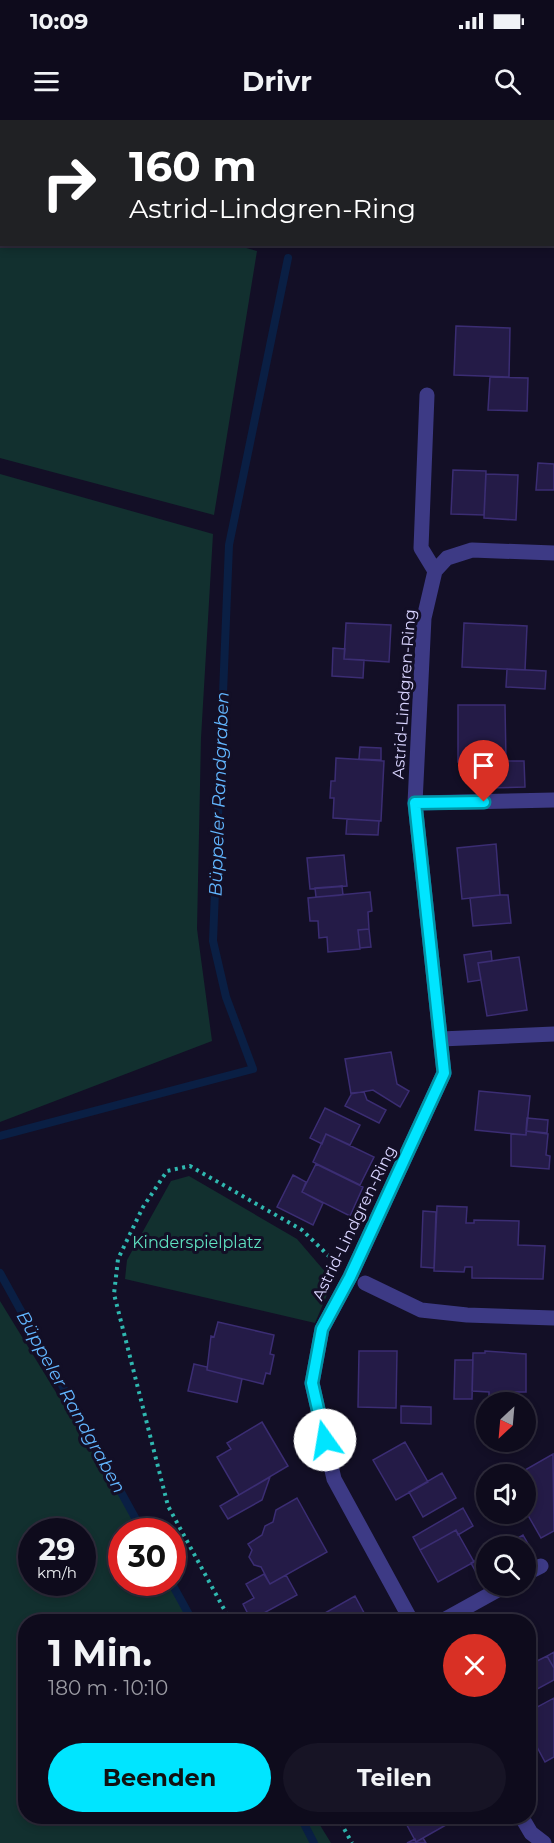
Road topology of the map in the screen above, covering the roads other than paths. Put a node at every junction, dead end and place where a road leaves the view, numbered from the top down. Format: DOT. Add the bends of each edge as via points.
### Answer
graph roads {
  1 [pos="427,395"];
  2 [pos="554,553"];
  3 [pos="435,571"];
  4 [pos="554,800"];
  5 [pos="415,803"];
  6 [pos="554,1034"];
  7 [pos="441,1039"];
  8 [pos="357,1280"];
  9 [pos="554,1318"];
  10 [pos="541,1566"];
  11 [pos="536,1568"];
  12 [pos="487,1596"];
  13 [pos="408,1614"];
  14 [pos="454,1614"];
  15 [pos="526,1824"];
  16 [pos="544,1843"];
  1 -- 3 [label="street" via="421,548"];
  2 -- 3 [label="street" via="472,550 447,558"];
  3 -- 5 [label="street, Astrid-Lindgren-Ring" via="424,618"];
  4 -- 5 [label="street, Astrid-Lindgren-Ring"];
  5 -- 7 [label="street, Astrid-Lindgren-Ring"];
  6 -- 7 [label="street"];
  7 -- 8 [label="street, Astrid-Lindgren-Ring" via="444,1073"];
  8 -- 9 [label="street" via="421,1310 467,1316"];
  8 -- 13 [label="street, Astrid-Lindgren-Ring" via="322,1329 312,1383 334,1479"];
  10 -- 11 [label="street"];
  12 -- 14 [label="street"];
  15 -- 16 [label="street"];
}
